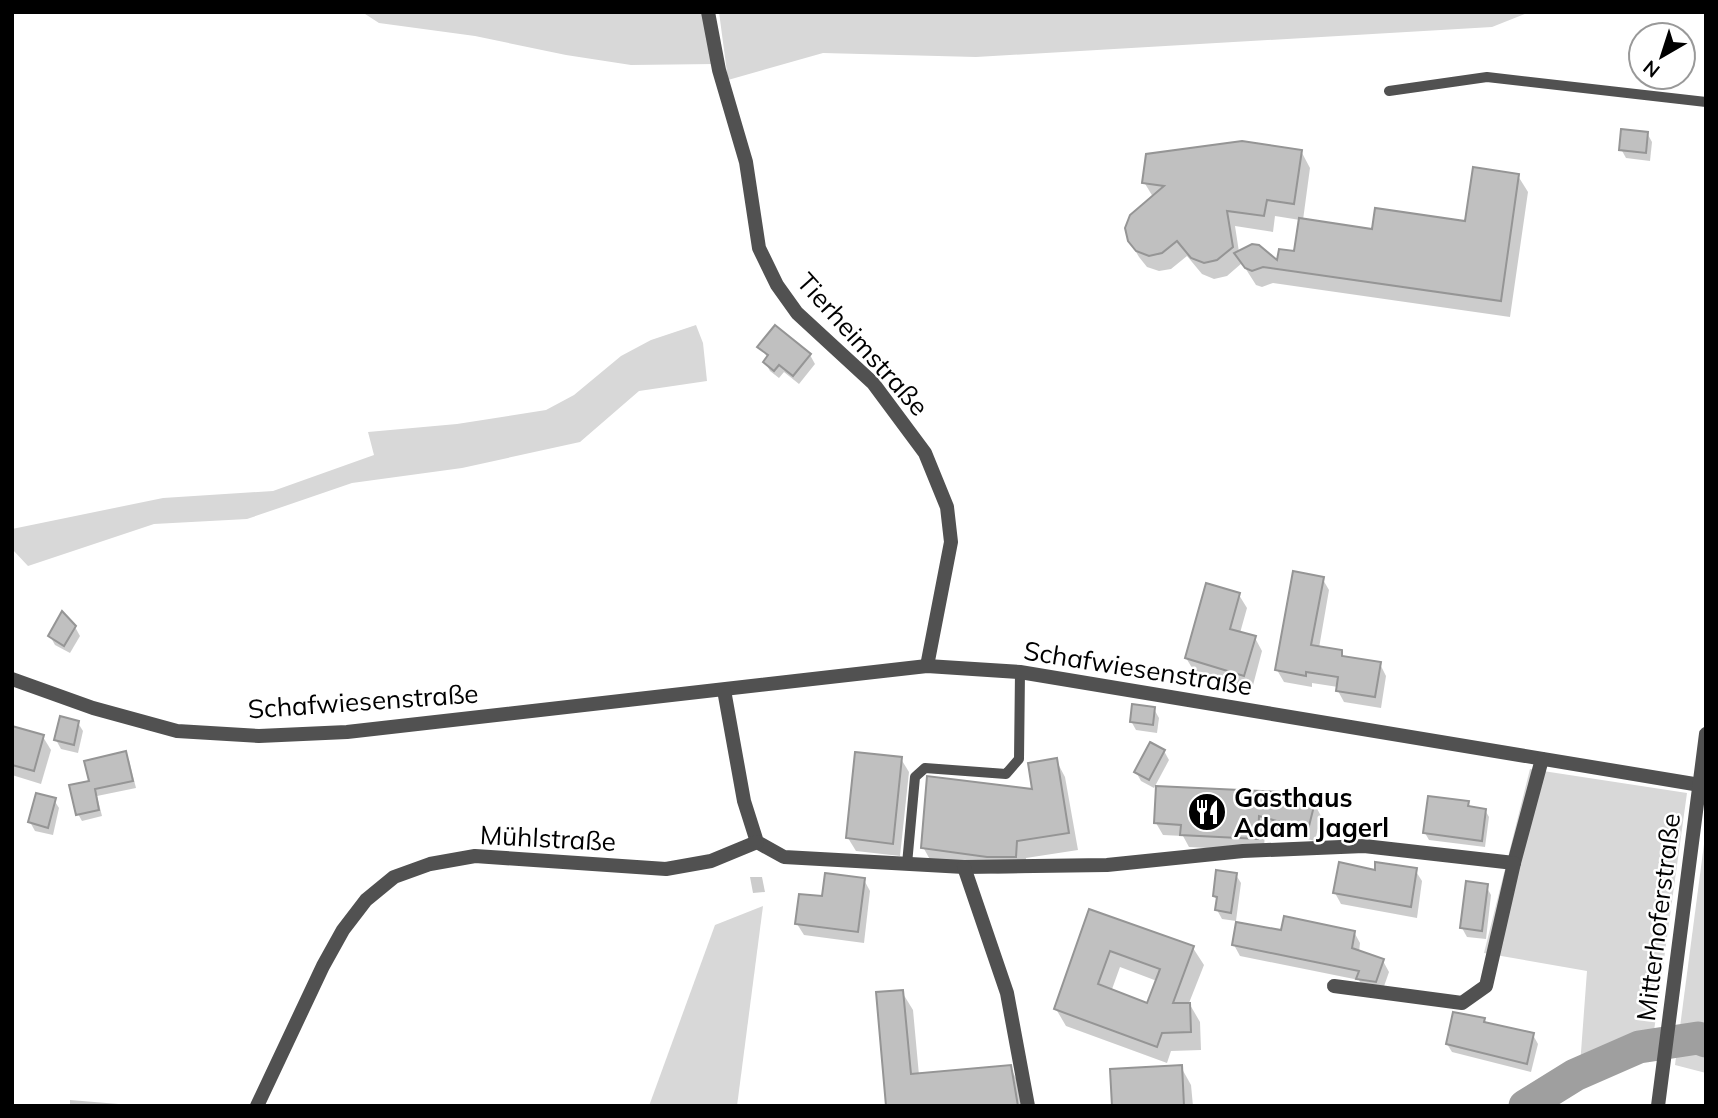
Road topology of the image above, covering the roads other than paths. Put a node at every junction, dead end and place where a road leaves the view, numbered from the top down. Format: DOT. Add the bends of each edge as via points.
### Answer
graph roads {
  1 [pos="708,15"];
  2 [pos="1389,91"];
  3 [pos="1706,102"];
  4 [pos="927,666"];
  5 [pos="1020,673"];
  6 [pos="12,679"];
  7 [pos="724,690"];
  8 [pos="1706,734"];
  9 [pos="1542,759"];
  10 [pos="1702,785"];
  11 [pos="757,842"];
  12 [pos="1514,863"];
  13 [pos="907,864"];
  14 [pos="964,867"];
  15 [pos="1334,986"];
  16 [pos="257,1106"];
  17 [pos="1028,1106"];
  18 [pos="1658,1106"];
  1 -- 4 [label="street, Tierheimstraße" via="746,162 759,248 777,285 797,313 873,383 925,453 947,506 951,542"];
  2 -- 3 [label="lane" via="1488,77"];
  4 -- 5 [label="street, Schafwiesenstraße"];
  4 -- 7 [label="street, Schafwiesenstraße"];
  5 -- 9 [label="street, Schafwiesenstraße"];
  5 -- 13 [label="lane" via="1018,759 1006,774 926,768 915,778"];
  6 -- 7 [label="street, Schafwiesenstraße" via="177,731 258,736 347,732"];
  7 -- 11 [label="street" via="744,801"];
  8 -- 10 [label="street, Mitterhoferstraße"];
  9 -- 10 [label="street, Schafwiesenstraße"];
  9 -- 12 [label="street"];
  10 -- 18 [label="street, Mitterhoferstraße"];
  11 -- 13 [label="street" via="784,857"];
  11 -- 16 [label="street, Mühlstraße" via="711,861 666,869 475,856 430,864 394,877 366,900 344,930"];
  12 -- 14 [label="street" via="1364,846 1243,851 1107,865"];
  12 -- 15 [label="street" via="1486,986 1461,1003"];
  13 -- 14 [label="street"];
  14 -- 17 [label="street" via="1007,993"];
}
